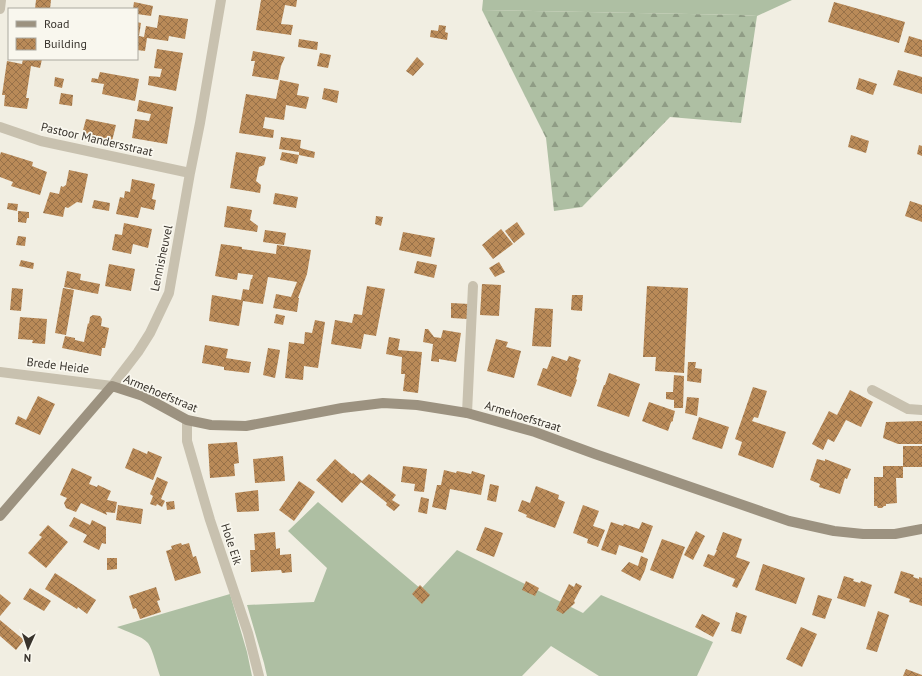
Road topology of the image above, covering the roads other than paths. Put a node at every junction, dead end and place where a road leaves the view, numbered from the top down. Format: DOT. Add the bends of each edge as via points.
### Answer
graph roads {
  1 [pos="2,0"];
  2 [pos="221,0"];
  3 [pos="0,9"];
  4 [pos="0,127"];
  5 [pos="190,173"];
  6 [pos="473,286"];
  7 [pos="0,372"];
  8 [pos="112,386"];
  9 [pos="872,390"];
  10 [pos="922,410"];
  11 [pos="468,413"];
  12 [pos="187,420"];
  13 [pos="0,516"];
  14 [pos="922,529"];
  15 [pos="259,676"];
  1 -- 3 [label="street"];
  2 -- 5 [label="street, Lennisheuvel"];
  4 -- 5 [label="street, Pastoor Mandersstraat" via="41,141"];
  5 -- 8 [label="street, Lennisheuvel" via="169,293 150,333"];
  6 -- 11 [label="street"];
  7 -- 8 [label="street, Brede Heide"];
  8 -- 12 [label="street, Armehoefstraat" via="143,396"];
  8 -- 13 [label="street, Lennisheuvel"];
  9 -- 10 [label="street" via="908,408"];
  11 -- 12 [label="street, Armehoefstraat" via="383,403 246,426 211,425"];
  11 -- 14 [label="street, Armehoefstraat" via="535,432 789,521 834,531 863,534 895,534"];
  12 -- 15 [label="street, Hole Eik" via="187,441 210,520 248,632"];
}
